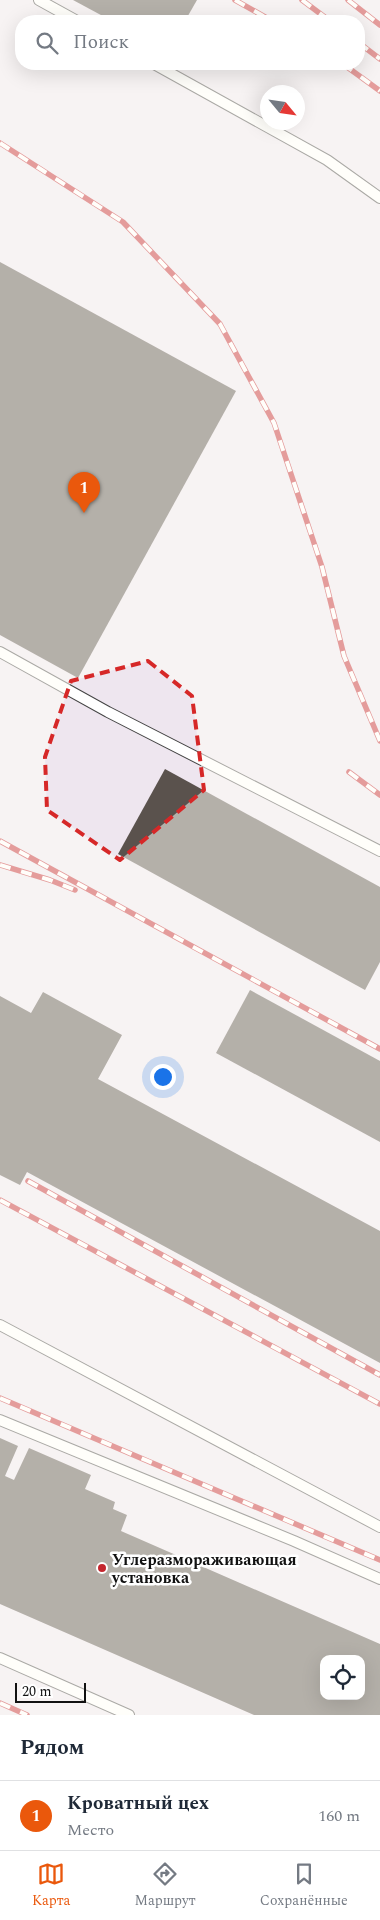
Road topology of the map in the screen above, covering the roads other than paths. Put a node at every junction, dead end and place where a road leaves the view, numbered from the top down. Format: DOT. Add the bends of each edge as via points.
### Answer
graph roads {
  1 [pos="39,0"];
  2 [pos="66,15"];
  3 [pos="165,70"];
  4 [pos="380,198"];
  5 [pos="0,652"];
  6 [pos="380,851"];
  7 [pos="0,1325"];
  8 [pos="0,1420"];
  9 [pos="380,1527"];
  10 [pos="380,1579"];
  11 [pos="0,1658"];
  12 [pos="129,1715"];
  1 -- 2 [label="lane"];
  3 -- 4 [label="lane" via="327,160"];
  5 -- 6 [label="lane" via="108,712"];
  7 -- 9 [label="lane"];
  8 -- 10 [label="lane" via="294,1540"];
  11 -- 12 [label="lane"];
}
